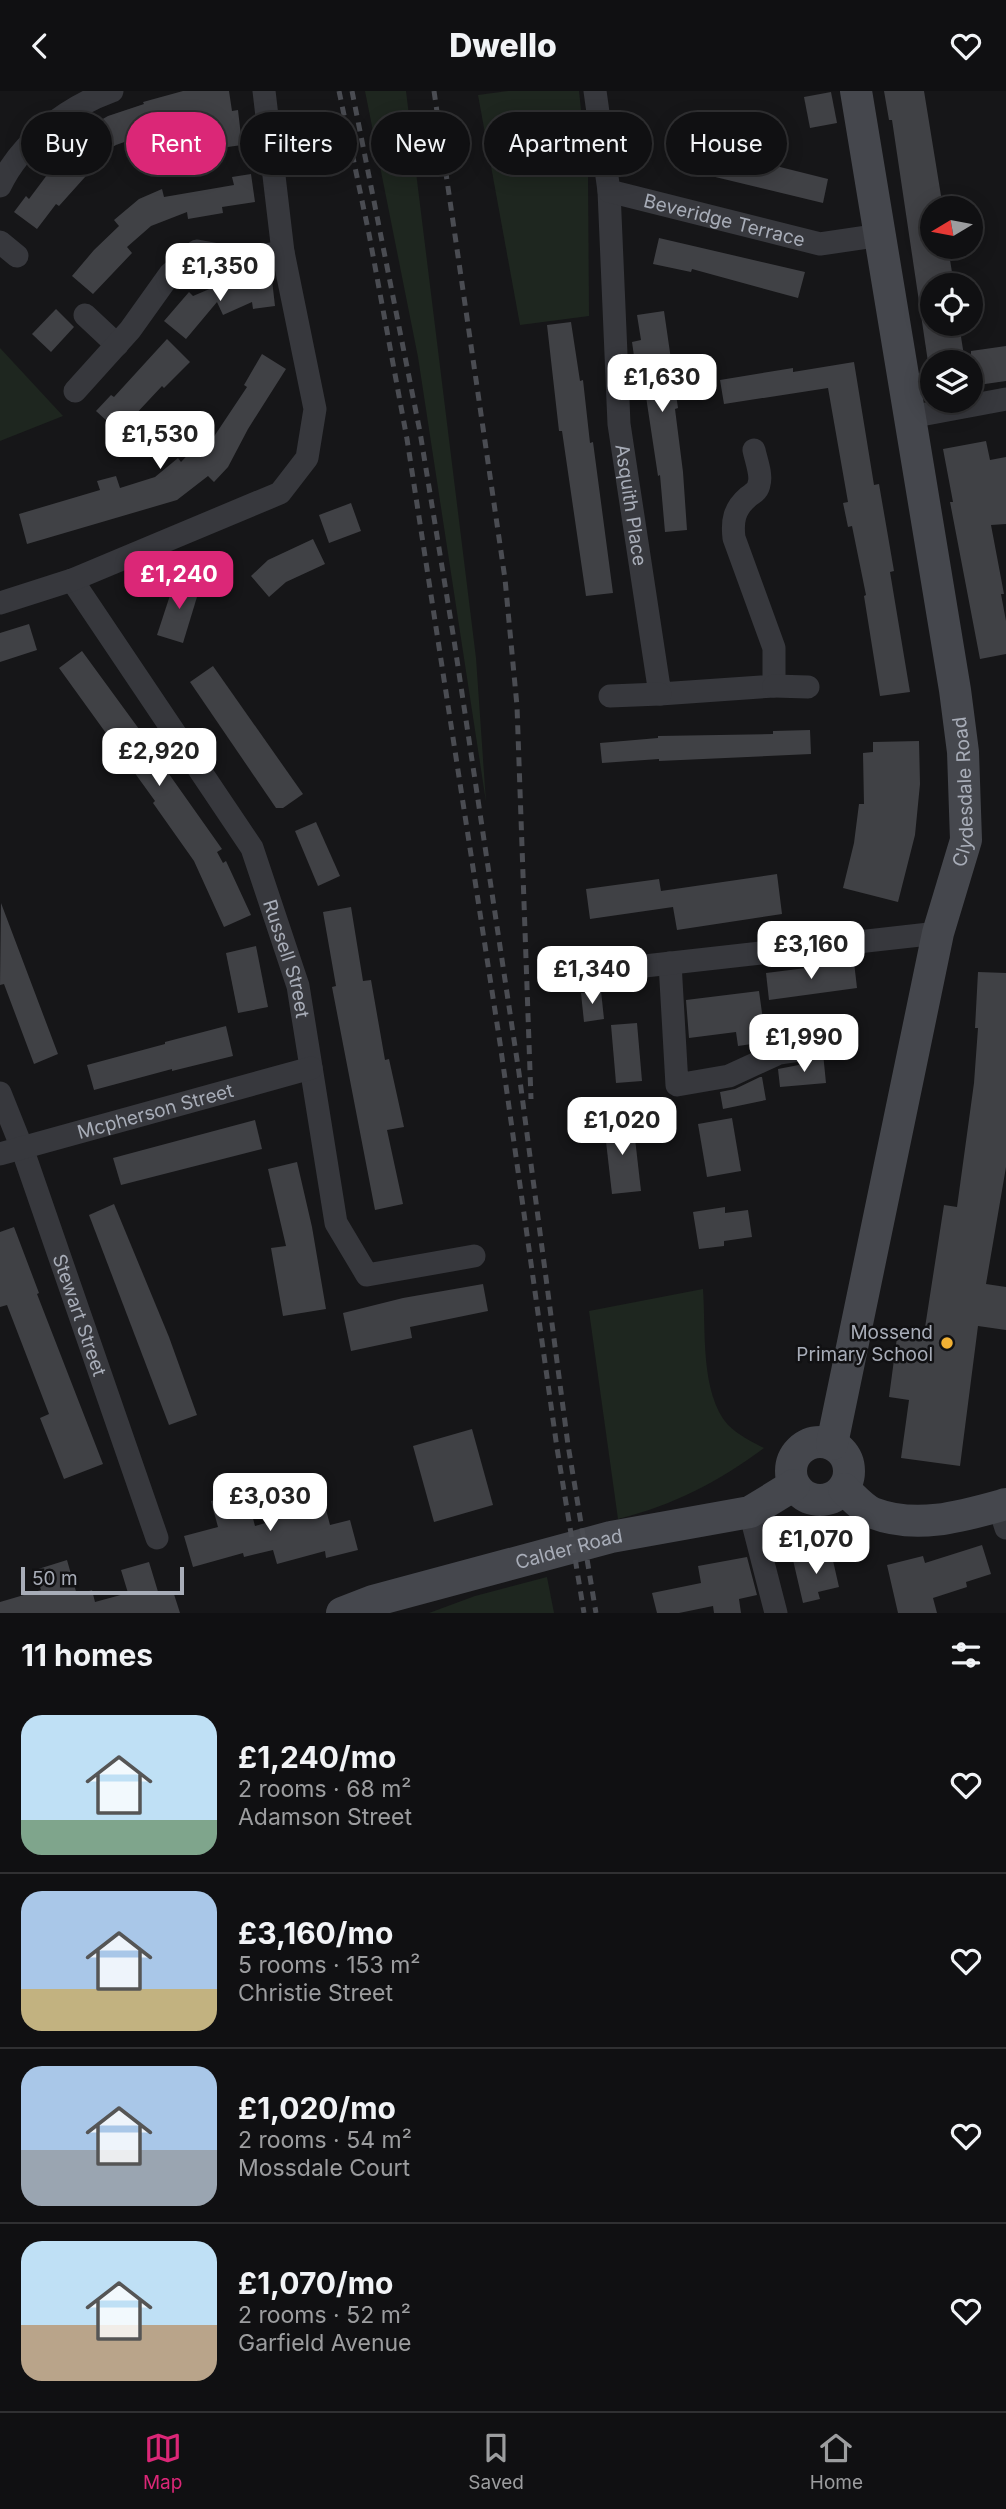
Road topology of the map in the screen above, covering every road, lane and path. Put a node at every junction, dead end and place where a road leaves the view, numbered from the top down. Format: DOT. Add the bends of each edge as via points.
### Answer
graph roads {
  1 [pos="112,91"];
  2 [pos="264,91"];
  3 [pos="595,91"];
  4 [pos="856,91"];
  5 [pos="0,185"];
  6 [pos="609,191"];
  7 [pos="881,235"];
  8 [pos="283,252"];
  9 [pos="85,315"];
  10 [pos="117,345"];
  11 [pos="75,391"];
  12 [pos="1006,399"];
  13 [pos="910,417"];
  14 [pos="754,450"];
  15 [pos="72,580"];
  16 [pos="0,603"];
  17 [pos="774,686"];
  18 [pos="808,687"];
  19 [pos="660,694"];
  20 [pos="610,696"];
  21 [pos="938,933"];
  22 [pos="670,963"];
  23 [pos="609,970"];
  24 [pos="806,1049"];
  25 [pos="312,1068"];
  26 [pos="0,1093"];
  27 [pos="11,1151"];
  28 [pos="474,1256"];
  29 [pos="832,1444"];
  30 [pos="794,1485"];
  31 [pos="844,1489"];
  32 [pos="750,1512"];
  33 [pos="1004,1512"];
  34 [pos="157,1538"];
  35 [pos="342,1613"];
  36 [pos="776,1613"];
  1 -- 5 [label="street" via="90,99 41,132 9,167"];
  2 -- 8 [label="street"];
  3 -- 6 [label="street, Asquith Place"];
  4 -- 7 [label="main road, Clydesdale Road"];
  6 -- 7 [label="street, Beveridge Terrace" via="820,244"];
  6 -- 19 [label="street, Asquith Place" via="619,424"];
  7 -- 13 [label="main road, Clydesdale Road"];
  8 -- 10 [label="street" via="240,259 197,251 170,274"];
  8 -- 15 [label="street" via="316,409 307,458 280,493"];
  9 -- 10 [label="street"];
  10 -- 11 [label="street"];
  12 -- 13 [label="street"];
  13 -- 21 [label="main road, Clydesdale Road" via="963,752 966,840"];
  14 -- 17 [label="street" via="761,481 735,513 734,538 774,648"];
  15 -- 16 [label="street"];
  15 -- 25 [label="street, Russell Street" via="252,848 298,986"];
  17 -- 18 [label="street"];
  17 -- 19 [label="street"];
  19 -- 20 [label="street"];
  21 -- 22 [label="street"];
  21 -- 29 [label="main road, Clydesdale Road"];
  22 -- 23 [label="street"];
  22 -- 24 [label="street" via="677,1085 729,1076 779,1053"];
  25 -- 27 [label="street, Mcpherson Street"];
  25 -- 28 [label="street, Russell Street" via="336,1223 367,1275"];
  26 -- 27 [label="street, Stewart Street"];
  27 -- 34 [label="street, Stewart Street"];
  29 -- 30 [label="main road" via="815,1441 799,1450 791,1466"];
  29 -- 31 [label="main road" via="849,1464"];
  30 -- 31 [label="main road" via="800,1493 818,1500 837,1496"];
  30 -- 32 [label="main road, Calder Road"];
  31 -- 33 [label="main road" via="871,1513 910,1521"];
  32 -- 35 [label="main road, Calder Road" via="611,1537"];
  32 -- 36 [label="street"];
}
